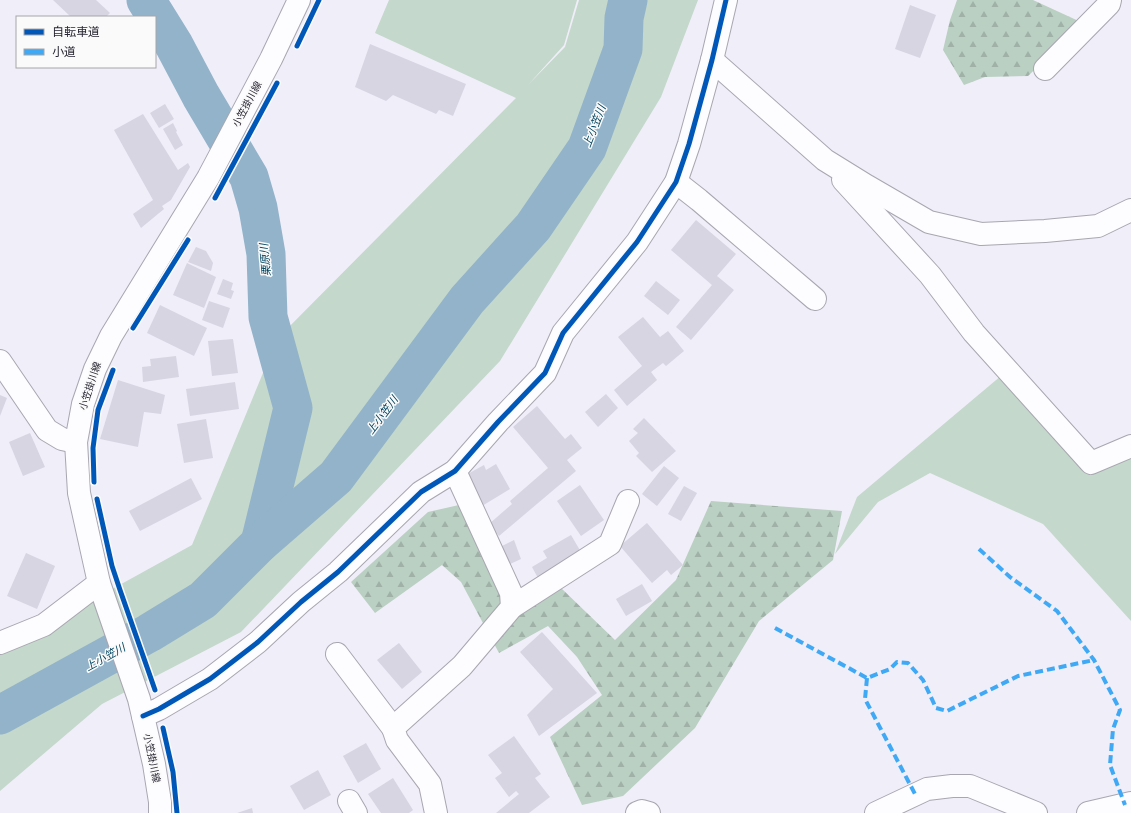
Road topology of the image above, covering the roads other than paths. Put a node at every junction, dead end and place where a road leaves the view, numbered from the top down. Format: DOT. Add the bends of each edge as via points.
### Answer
graph roads {
  1 [pos="299,0"];
  2 [pos="726,0"];
  3 [pos="1110,0"];
  4 [pos="712,60"];
  5 [pos="1045,70"];
  6 [pos="825,160"];
  7 [pos="676,182"];
  8 [pos="1131,210"];
  9 [pos="816,299"];
  10 [pos="0,361"];
  11 [pos="76,442"];
  12 [pos="1131,446"];
  13 [pos="455,471"];
  14 [pos="628,501"];
  15 [pos="102,592"];
  16 [pos="512,607"];
  17 [pos="0,643"];
  18 [pos="337,654"];
  19 [pos="141,708"];
  20 [pos="392,728"];
  21 [pos="1131,803"];
  22 [pos="160,813"];
  23 [pos="436,813"];
  24 [pos="637,813"];
  25 [pos="649,813"];
  26 [pos="876,813"];
  27 [pos="1036,813"];
  28 [pos="1088,813"];
  1 -- 11 [label="street, 小笠掛川線" via="208,178 111,336 95,369 83,404"];
  2 -- 4 [label="street"];
  3 -- 5 [label="street"];
  4 -- 6 [label="street"];
  4 -- 7 [label="street"];
  6 -- 8 [label="street" via="929,222 981,234 1098,226"];
  6 -- 12 [label="street" via="930,274 974,333 1091,463"];
  7 -- 9 [label="street"];
  7 -- 13 [label="street" via="637,242 563,333 545,373"];
  10 -- 11 [label="street" via="47,430 62,439"];
  11 -- 15 [label="street, 小笠掛川線" via="79,493"];
  13 -- 16 [label="street" via="511,593"];
  13 -- 19 [label="street" via="421,492 338,572 258,642 210,679 159,709"];
  14 -- 16 [label="street" via="610,544"];
  15 -- 17 [label="street" via="44,625"];
  15 -- 19 [label="street, 小笠掛川線"];
  16 -- 20 [label="street" via="462,666"];
  18 -- 20 [label="street"];
  19 -- 22 [label="street, 小笠掛川線" via="154,764"];
  20 -- 23 [label="street" via="397,740 430,784"];
  21 -- 28 [label="street"];
  24 -- 25 [label="street"];
  26 -- 27 [label="street" via="927,789 970,786"];
}
